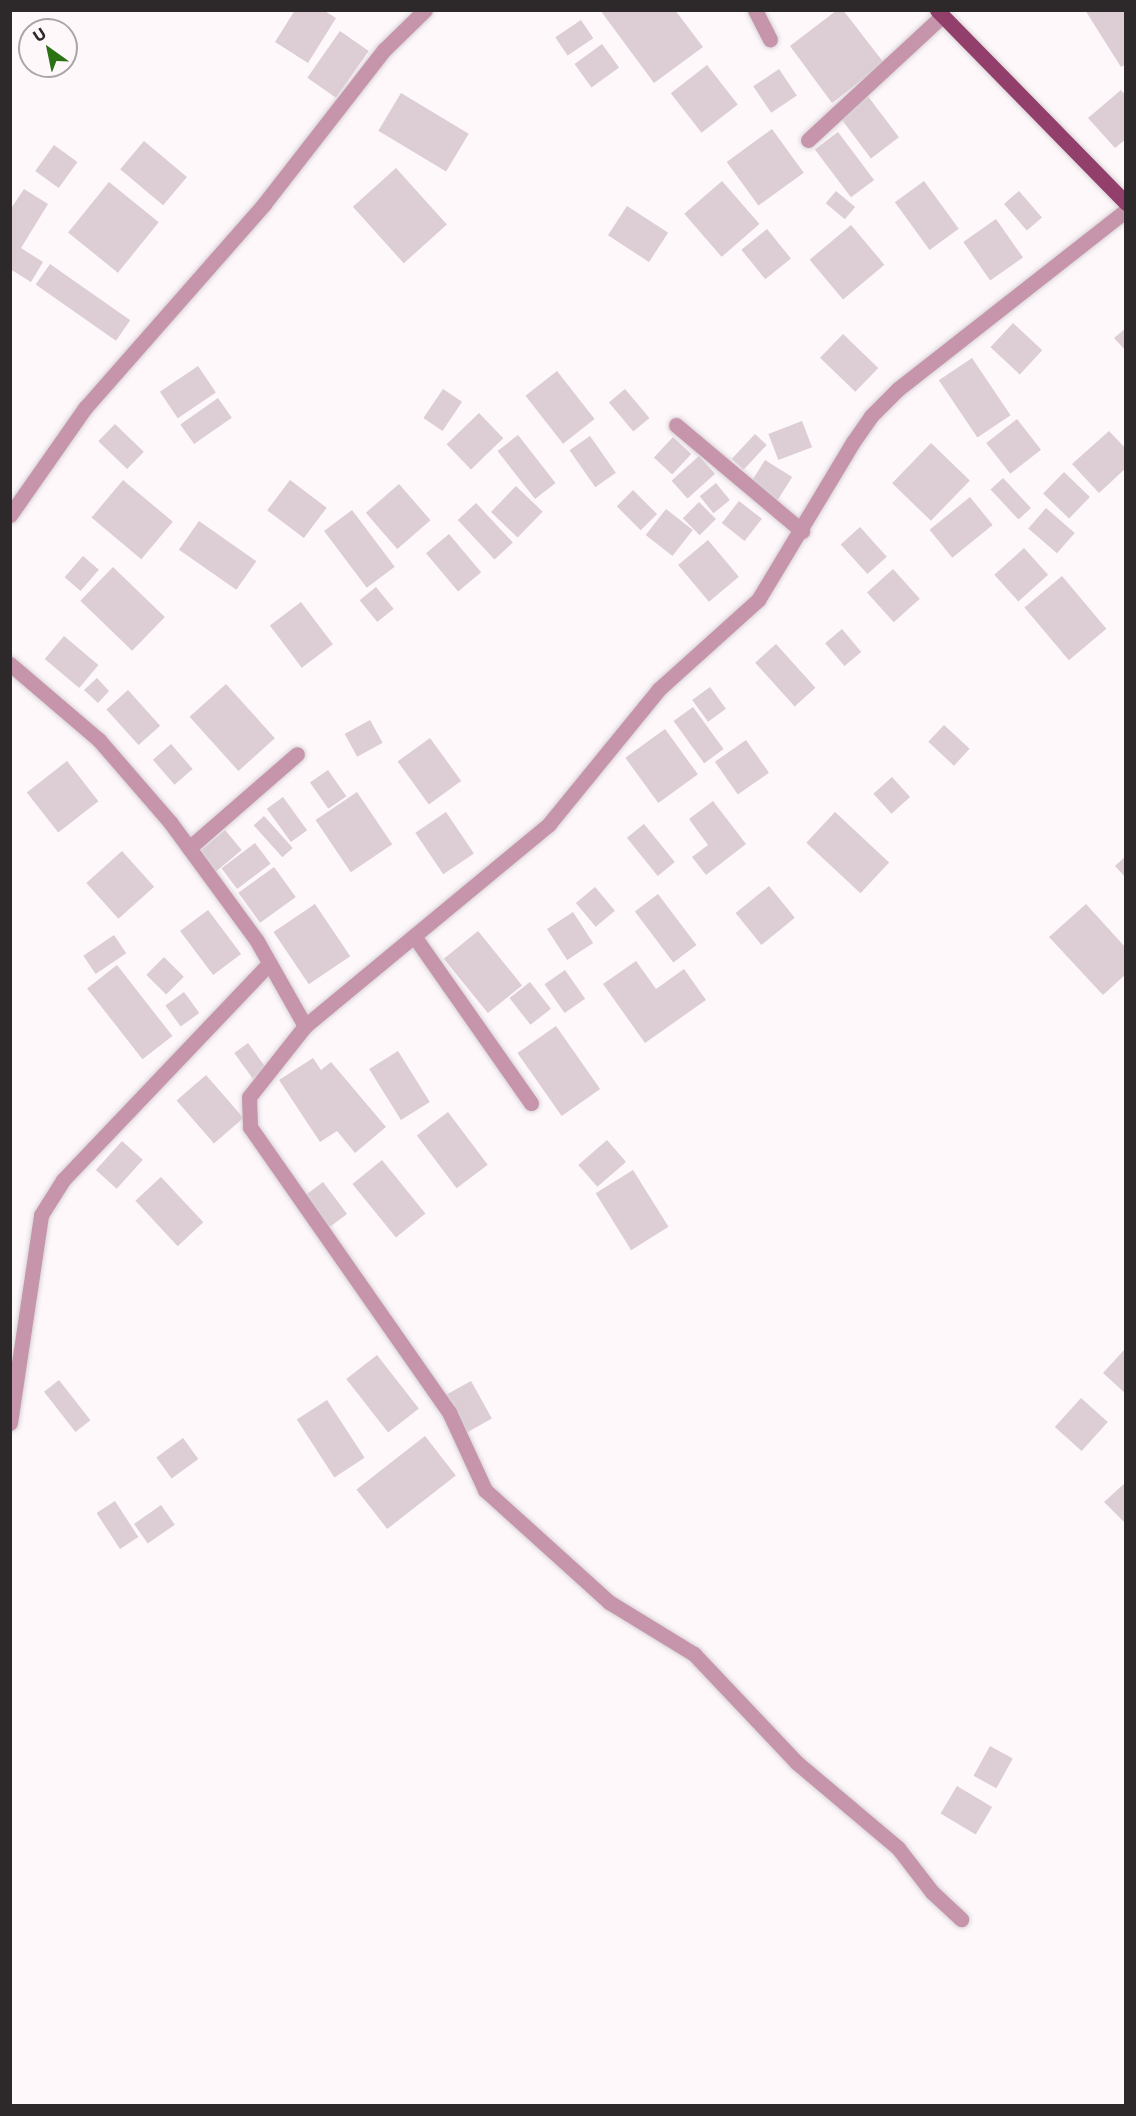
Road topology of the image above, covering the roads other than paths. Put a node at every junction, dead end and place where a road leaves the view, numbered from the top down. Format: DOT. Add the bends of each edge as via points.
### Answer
graph roads {
  1 [pos="425,10"];
  2 [pos="755,10"];
  3 [pos="940,13"];
  4 [pos="770,39"];
  5 [pos="808,140"];
  6 [pos="1125,203"];
  7 [pos="1125,210"];
  8 [pos="676,425"];
  9 [pos="10,515"];
  10 [pos="802,531"];
  11 [pos="10,664"];
  12 [pos="297,754"];
  13 [pos="189,848"];
  14 [pos="414,936"];
  15 [pos="269,964"];
  16 [pos="305,1026"];
  17 [pos="531,1102"];
  18 [pos="10,1423"];
  19 [pos="961,1919"];
  1 -- 9 [label="street" via="384,50 264,204 85,408"];
  2 -- 4 [label="street"];
  3 -- 5 [label="street"];
  3 -- 6 [label="main road"];
  7 -- 10 [label="street" via="898,388 871,416"];
  8 -- 10 [label="street"];
  10 -- 14 [label="street" via="758,600 658,689 549,824"];
  11 -- 13 [label="street" via="99,740"];
  12 -- 13 [label="street"];
  13 -- 15 [label="street" via="257,941"];
  14 -- 16 [label="street"];
  14 -- 17 [label="street"];
  15 -- 16 [label="street"];
  15 -- 18 [label="street" via="63,1180 41,1215"];
  16 -- 19 [label="street" via="249,1097 250,1127 449,1412 485,1490 609,1602 694,1654 796,1762 898,1848 932,1892"];
}
